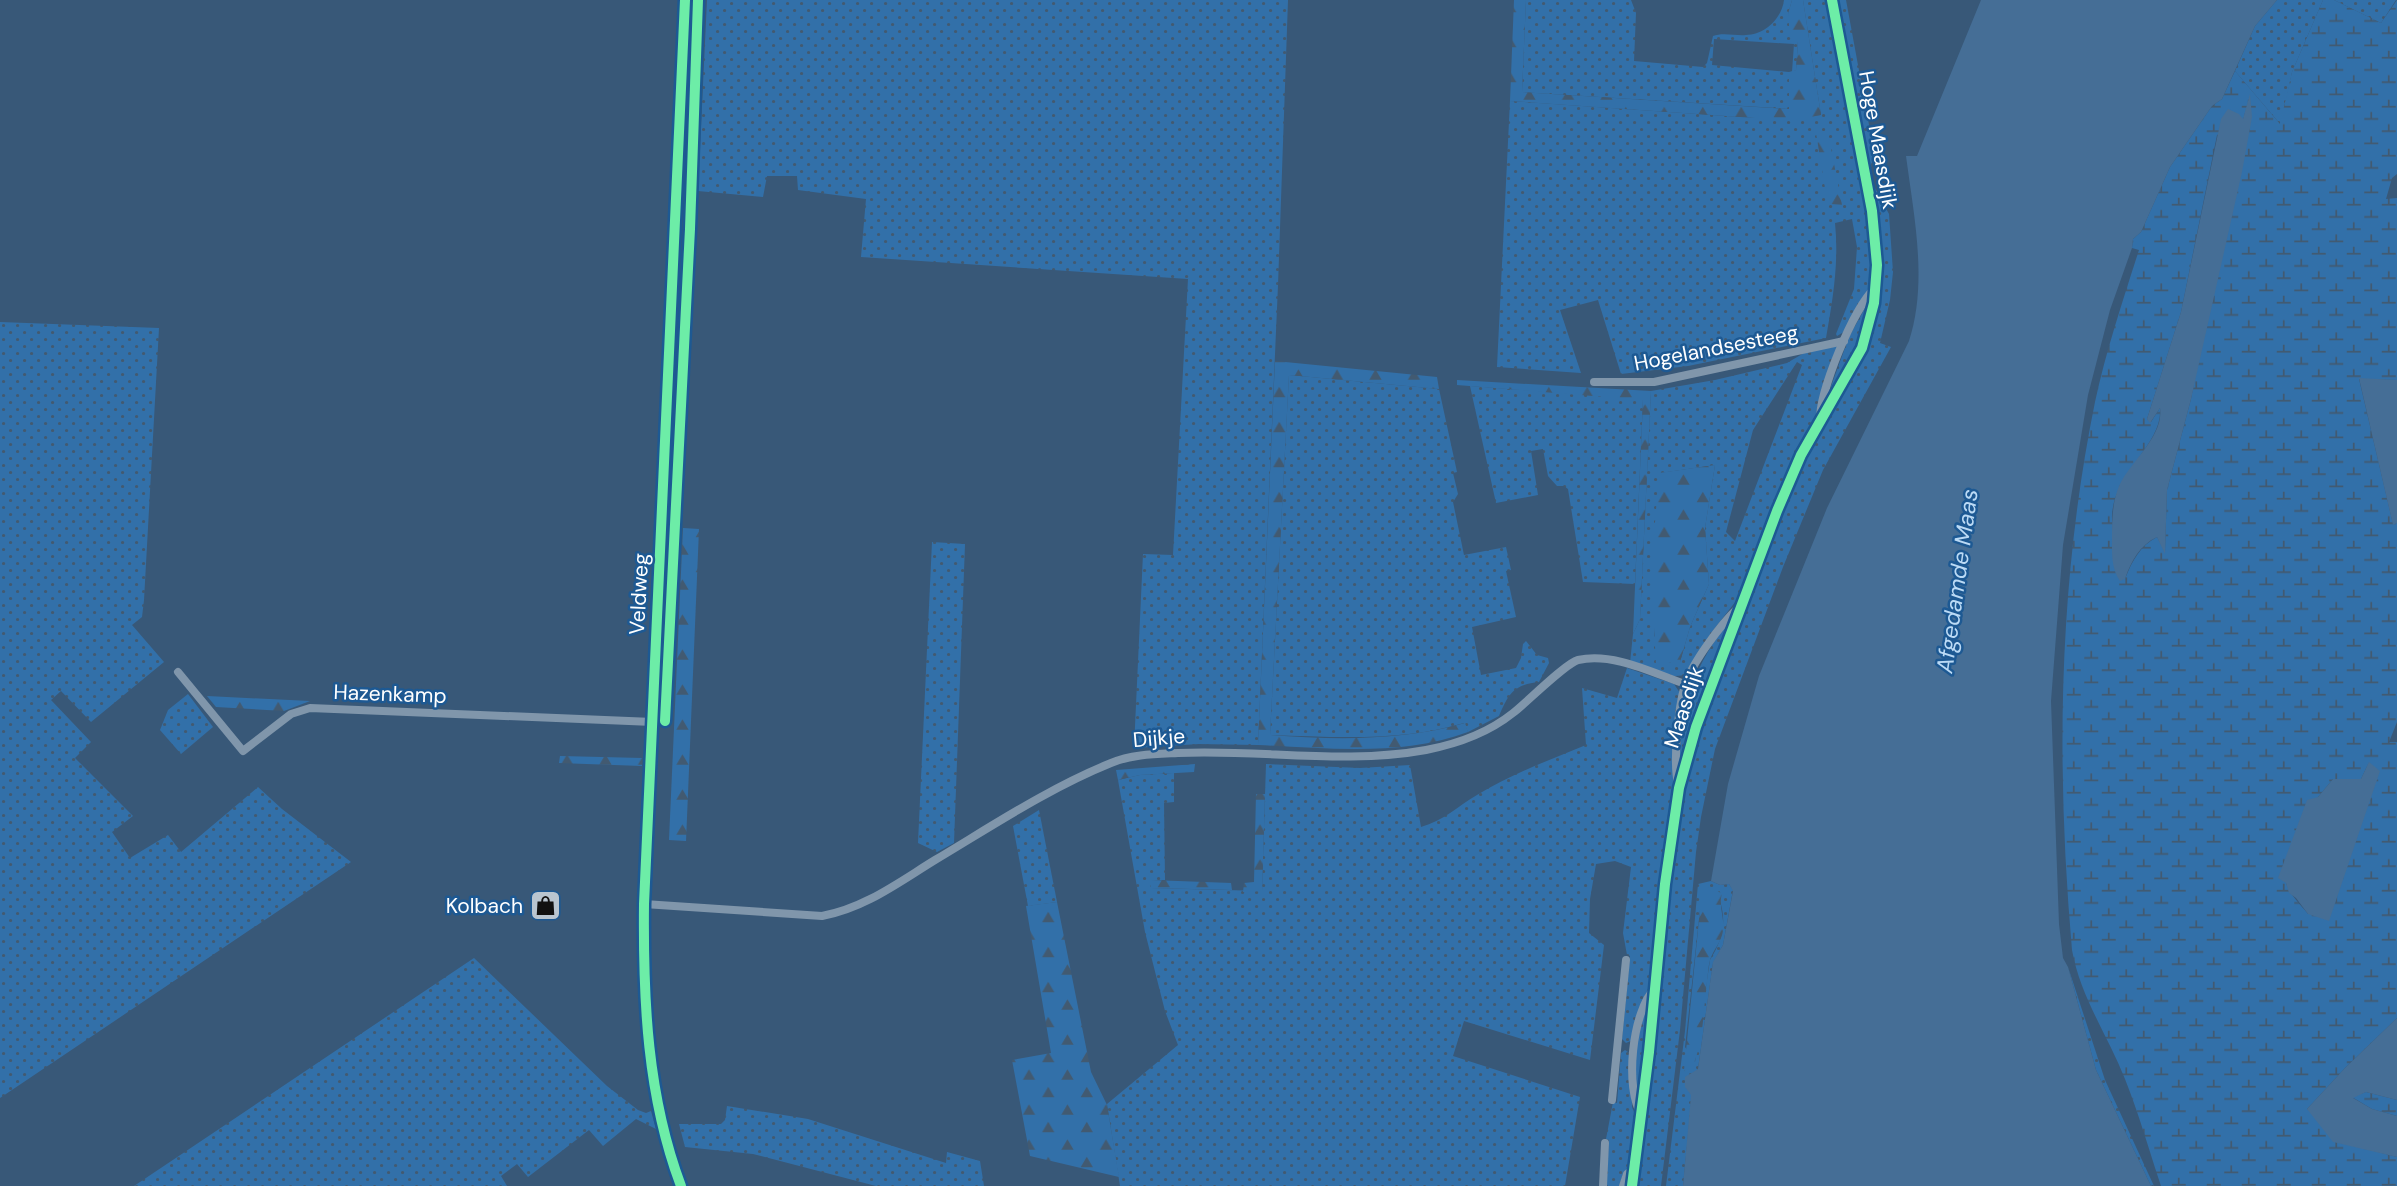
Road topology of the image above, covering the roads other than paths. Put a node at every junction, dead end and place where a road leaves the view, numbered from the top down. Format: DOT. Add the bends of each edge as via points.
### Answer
graph roads {
  1 [pos="685,0"];
  2 [pos="1832,0"];
  3 [pos="1875,288"];
  4 [pos="1844,341"];
  5 [pos="1594,382"];
  6 [pos="1820,421"];
  7 [pos="1740,606"];
  8 [pos="178,672"];
  9 [pos="1685,684"];
  10 [pos="653,722"];
  11 [pos="1679,788"];
  12 [pos="644,904"];
  13 [pos="1626,960"];
  14 [pos="1655,988"];
  15 [pos="1618,1046"];
  16 [pos="1633,1047"];
  17 [pos="1612,1100"];
  18 [pos="1642,1116"];
  19 [pos="1605,1143"];
  20 [pos="1634,1168"];
  21 [pos="681,1186"];
  22 [pos="1603,1186"];
  23 [pos="1623,1186"];
  24 [pos="1632,1186"];
  1 -- 10 [label="street, Veldweg"];
  2 -- 3 [label="street, Hoge Maasdijk" via="1872,211"];
  3 -- 4 [label="street"];
  3 -- 6 [label="street, Maasdijk" via="1862,348"];
  4 -- 5 [label="street, Hogelandsesteeg" via="1654,382"];
  4 -- 6 [label="street, Maasdijk" via="1820,407"];
  6 -- 7 [label="street, Maasdijk" via="1801,455"];
  7 -- 9 [label="street, Maasdijk" via="1715,635"];
  7 -- 11 [label="street, Maasdijk"];
  8 -- 10 [label="street, Hazenkamp" via="243,751 291,714 310,708"];
  9 -- 11 [label="street, Maasdijk" via="1676,760"];
  9 -- 12 [label="street, Dijkje" via="1603,659 1576,660 1493,727 1432,749 1343,758 1213,751 1113,761 842,912 822,916"];
  10 -- 12 [label="street, Veldweg"];
  11 -- 14 [label="street, Maasdijk"];
  12 -- 21 [label="street, Veldweg" via="643,986 650,1054"];
  13 -- 15 [label="street"];
  14 -- 16 [label="street, Maasdijk" via="1646,997"];
  14 -- 18 [label="street, Maasdijk"];
  15 -- 16 [label="street"];
  15 -- 17 [label="street"];
  16 -- 18 [label="street, Maasdijk" via="1634,1105"];
  18 -- 20 [label="street, Maasdijk"];
  19 -- 22 [label="street"];
  20 -- 23 [label="street, Maasdijk"];
  20 -- 24 [label="street, Maasdijk"];
}
